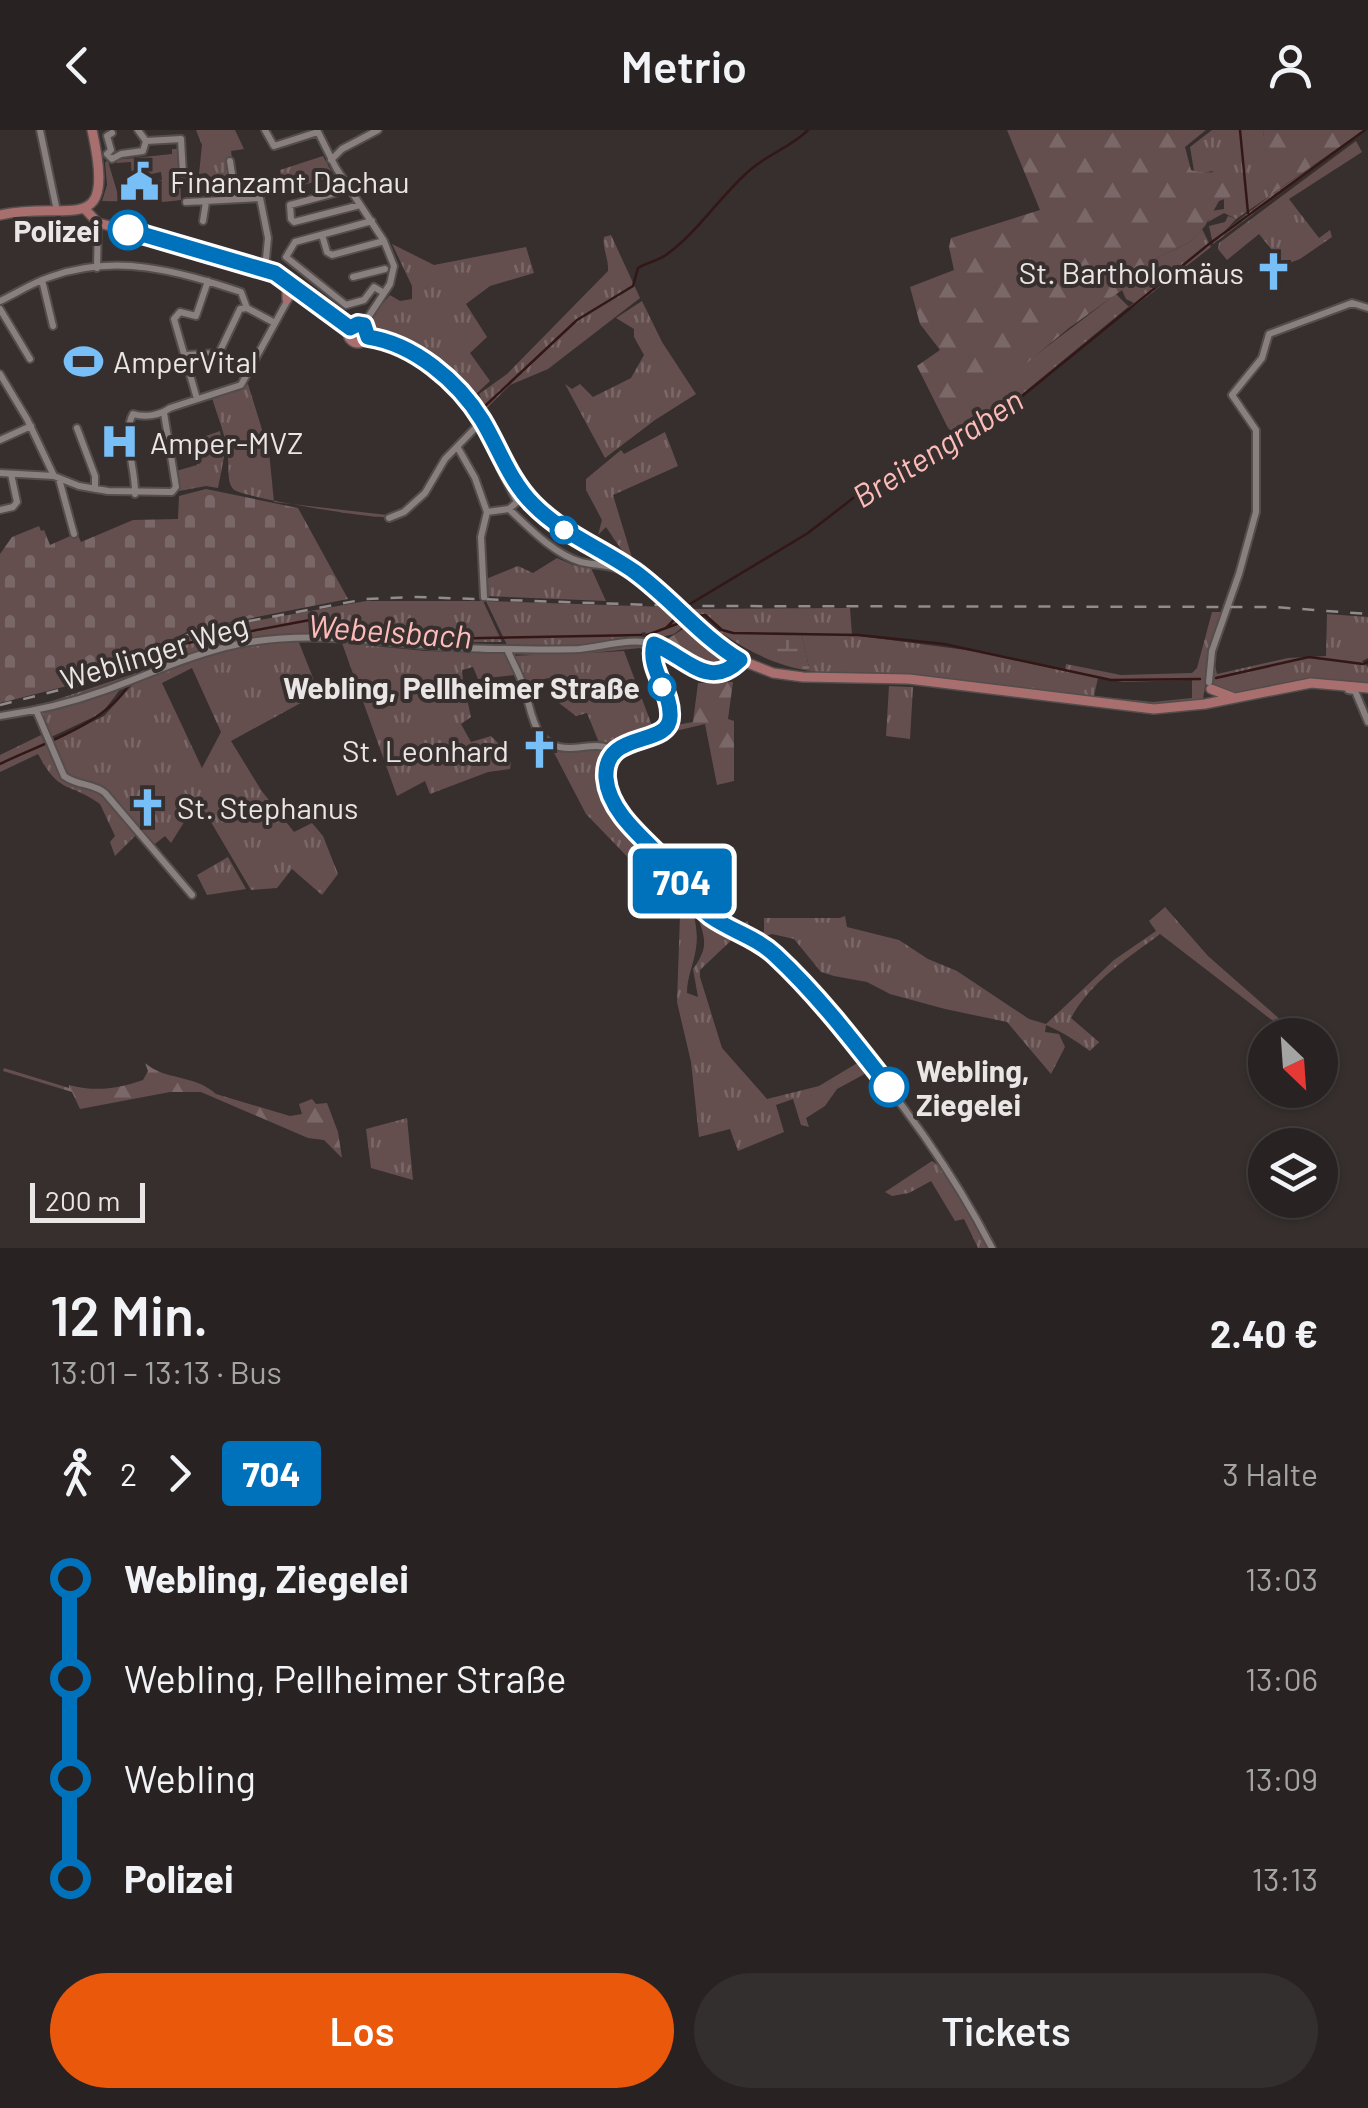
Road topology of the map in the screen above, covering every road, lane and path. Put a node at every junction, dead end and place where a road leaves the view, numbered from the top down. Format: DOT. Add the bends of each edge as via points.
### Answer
graph roads {
  1 [pos="40,130"];
  2 [pos="92,130"];
  3 [pos="138,130"];
  4 [pos="265,130"];
  5 [pos="378,130"];
  6 [pos="317,131"];
  7 [pos="115,132"];
  8 [pos="146,142"];
  9 [pos="105,156"];
  10 [pos="331,160"];
  11 [pos="230,161"];
  12 [pos="183,175"];
  13 [pos="350,189"];
  14 [pos="236,199"];
  15 [pos="186,202"];
  16 [pos="206,202"];
  17 [pos="360,204"];
  18 [pos="84,208"];
  19 [pos="57,212"];
  20 [pos="0,215"];
  21 [pos="204,221"];
  22 [pos="372,221"];
  23 [pos="98,223"];
  24 [pos="322,235"];
  25 [pos="384,241"];
  26 [pos="97,268"];
  27 [pos="385,269"];
  28 [pos="270,271"];
  29 [pos="365,274"];
  30 [pos="353,277"];
  31 [pos="42,280"];
  32 [pos="208,282"];
  33 [pos="296,285"];
  34 [pos="374,287"];
  35 [pos="384,293"];
  36 [pos="287,299"];
  37 [pos="0,301"];
  38 [pos="247,308"];
  39 [pos="1368,308"];
  40 [pos="0,309"];
  41 [pos="273,322"];
  42 [pos="364,325"];
  43 [pos="53,326"];
  44 [pos="350,328"];
  45 [pos="368,337"];
  46 [pos="186,355"];
  47 [pos="30,359"];
  48 [pos="0,374"];
  49 [pos="197,398"];
  50 [pos="164,413"];
  51 [pos="31,426"];
  52 [pos="475,426"];
  53 [pos="78,428"];
  54 [pos="0,440"];
  55 [pos="458,448"];
  56 [pos="500,468"];
  57 [pos="0,472"];
  58 [pos="11,474"];
  59 [pos="57,477"];
  60 [pos="95,490"];
  61 [pos="135,494"];
  62 [pos="0,510"];
  63 [pos="509,510"];
  64 [pos="487,512"];
  65 [pos="389,518"];
  66 [pos="74,534"];
  67 [pos="637,577"];
  68 [pos="484,597"];
  69 [pos="654,644"];
  70 [pos="717,646"];
  71 [pos="507,649"];
  72 [pos="740,660"];
  73 [pos="732,668"];
  74 [pos="1310,683"];
  75 [pos="1210,686"];
  76 [pos="1368,688"];
  77 [pos="1236,698"];
  78 [pos="1210,703"];
  79 [pos="36,710"];
  80 [pos="0,716"];
  81 [pos="1368,722"];
  82 [pos="615,751"];
  83 [pos="192,895"];
  84 [pos="992,1248"];
  1 -- 19 [label="street"];
  2 -- 9 [label="main road"];
  3 -- 8 [label="street"];
  4 -- 6 [label="street" via="274,146"];
  5 -- 10 [label="street"];
  6 -- 10 [label="street"];
  7 -- 9 [label="street" via="107,136 111,150"];
  8 -- 9 [label="street" via="144,151"];
  8 -- 12 [label="street" via="181,139"];
  9 -- 18 [label="main road" via="100,185"];
  10 -- 13 [label="street"];
  11 -- 14 [label="street"];
  13 -- 17 [label="street"];
  13 -- 17 [label="street" via="290,205 291,219"];
  14 -- 16 [label="street"];
  14 -- 28 [label="street" via="262,201"];
  15 -- 16 [label="street"];
  16 -- 21 [label="street"];
  17 -- 22 [label="street"];
  18 -- 19 [label="main road"];
  18 -- 23 [label="main road"];
  19 -- 20 [label="main road"];
  22 -- 24 [label="street"];
  22 -- 25 [label="street"];
  23 -- 26 [label="street"];
  23 -- 28 [label="main road"];
  24 -- 25 [label="street" via="328,254"];
  24 -- 34 [label="street" via="295,242 288,260 346,305 364,300"];
  25 -- 35 [label="street" via="395,269"];
  26 -- 31 [label="street"];
  26 -- 32 [label="street" via="155,266"];
  27 -- 29 [label="street"];
  28 -- 33 [label="main road"];
  28 -- 36 [label="main road" via="285,284"];
  29 -- 30 [label="street"];
  29 -- 34 [label="street"];
  31 -- 37 [label="street"];
  31 -- 43 [label="street"];
  32 -- 38 [label="street" via="242,292"];
  32 -- 46 [label="street" via="196,316 175,314"];
  33 -- 36 [label="street"];
  33 -- 44 [label="main road"];
  34 -- 35 [label="street"];
  35 -- 42 [label="street"];
  36 -- 41 [label="street"];
  38 -- 41 [label="street"];
  38 -- 46 [label="street" via="240,309 219,352"];
  39 -- 75 [label="street" via="1352,304 1269,334 1262,358 1232,394 1256,430 1256,512 1212,650"];
  40 -- 47 [label="street"];
  41 -- 49 [label="street" via="246,381"];
  42 -- 44 [label="main road"];
  42 -- 45 [label="main road"];
  44 -- 45 [label="main road" via="354,342"];
  45 -- 52 [label="main road" via="401,347 457,388 473,407"];
  46 -- 49 [label="street"];
  48 -- 51 [label="street"];
  49 -- 50 [label="street"];
  50 -- 61 [label="street" via="133,414 128,424"];
  50 -- 61 [label="street" via="175,490"];
  51 -- 54 [label="street"];
  51 -- 59 [label="street"];
  52 -- 55 [label="street"];
  52 -- 67 [label="main road" via="534,505"];
  53 -- 60 [label="street"];
  55 -- 64 [label="street"];
  55 -- 65 [label="street" via="425,493"];
  56 -- 63 [label="street" via="517,499"];
  57 -- 58 [label="street"];
  58 -- 59 [label="street"];
  58 -- 62 [label="street" via="17,502"];
  59 -- 60 [label="street"];
  59 -- 66 [label="street"];
  60 -- 61 [label="street"];
  63 -- 64 [label="street"];
  63 -- 67 [label="street" via="579,561"];
  64 -- 68 [label="street"];
  67 -- 70 [label="main road, bridge"];
  69 -- 71 [label="street, Weblinger Weg"];
  69 -- 73 [label="street" via="710,674"];
  69 -- 82 [label="street" via="670,722"];
  70 -- 72 [label="main road"];
  70 -- 73 [label="street"];
  71 -- 79 [label="street, Weblinger Weg" via="282,638 210,651"];
  71 -- 82 [label="street" via="546,742"];
  72 -- 73 [label="street"];
  72 -- 78 [label="main road" via="803,677 909,679 1132,708"];
  74 -- 76 [label="main road"];
  74 -- 77 [label="main road"];
  74 -- 81 [label="street" via="1354,691"];
  75 -- 77 [label="main road"];
  75 -- 78 [label="main road"];
  77 -- 78 [label="main road"];
  79 -- 80 [label="street, Weblinger Weg"];
  79 -- 83 [label="street" via="64,776 101,789"];
  82 -- 84 [label="street" via="606,783 630,824 708,914 773,952 872,1066 934,1148"];
}
